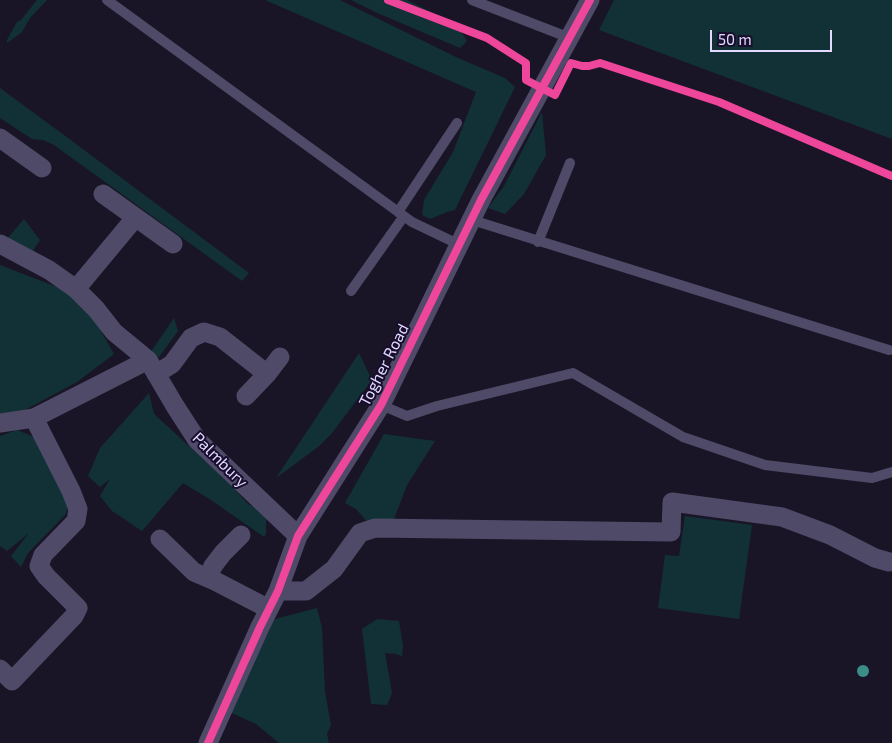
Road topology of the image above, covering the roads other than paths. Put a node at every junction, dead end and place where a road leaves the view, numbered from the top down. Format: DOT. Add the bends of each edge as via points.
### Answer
graph roads {
  1 [pos="107,0"];
  2 [pos="472,0"];
  3 [pos="590,0"];
  4 [pos="570,38"];
  5 [pos="457,123"];
  6 [pos="0,138"];
  7 [pos="570,163"];
  8 [pos="42,168"];
  9 [pos="103,194"];
  10 [pos="401,214"];
  11 [pos="135,218"];
  12 [pos="472,220"];
  13 [pos="538,242"];
  14 [pos="0,244"];
  15 [pos="173,244"];
  16 [pos="460,245"];
  17 [pos="76,289"];
  18 [pos="351,291"];
  19 [pos="889,350"];
  20 [pos="280,357"];
  21 [pos="152,367"];
  22 [pos="267,374"];
  23 [pos="246,396"];
  24 [pos="380,405"];
  25 [pos="34,418"];
  26 [pos="0,423"];
  27 [pos="892,472"];
  28 [pos="241,535"];
  29 [pos="298,536"];
  30 [pos="160,539"];
  31 [pos="889,562"];
  32 [pos="208,578"];
  33 [pos="278,591"];
  34 [pos="268,610"];
  35 [pos="0,669"];
  36 [pos="208,743"];
  1 -- 10 [label="lane"];
  2 -- 4 [label="lane"];
  3 -- 4 [label="street, Togher Road"];
  4 -- 12 [label="street, Togher Road"];
  5 -- 10 [label="lane"];
  6 -- 8 [label="street"];
  7 -- 13 [label="lane"];
  9 -- 11 [label="street"];
  10 -- 16 [label="lane"];
  10 -- 18 [label="lane"];
  11 -- 15 [label="street"];
  11 -- 17 [label="street"];
  12 -- 13 [label="lane"];
  12 -- 16 [label="street, Togher Road"];
  13 -- 19 [label="lane"];
  14 -- 17 [label="street, Palmbury" via="49,270"];
  16 -- 24 [label="street, Togher Road"];
  17 -- 21 [label="street, Palmbury" via="114,332"];
  20 -- 22 [label="street"];
  21 -- 22 [label="street" via="172,364 191,338 204,332 220,337"];
  21 -- 25 [label="street"];
  21 -- 29 [label="street, Palmbury" via="197,440"];
  22 -- 23 [label="street"];
  24 -- 27 [label="lane" via="407,416 573,373 683,437 765,465 872,478"];
  24 -- 29 [label="street, Togher Road"];
  25 -- 26 [label="street"];
  25 -- 35 [label="street" via="78,509 76,521 43,555 39,566 78,608 12,681"];
  28 -- 32 [label="street" via="213,566"];
  29 -- 33 [label="street, Togher Road"];
  30 -- 32 [label="street" via="194,572"];
  31 -- 33 [label="street" via="782,517 672,502 671,532 375,528 360,533 334,569 306,591"];
  32 -- 34 [label="street"];
  33 -- 34 [label="street, Togher Road"];
  34 -- 36 [label="street, Togher Road"];
}
